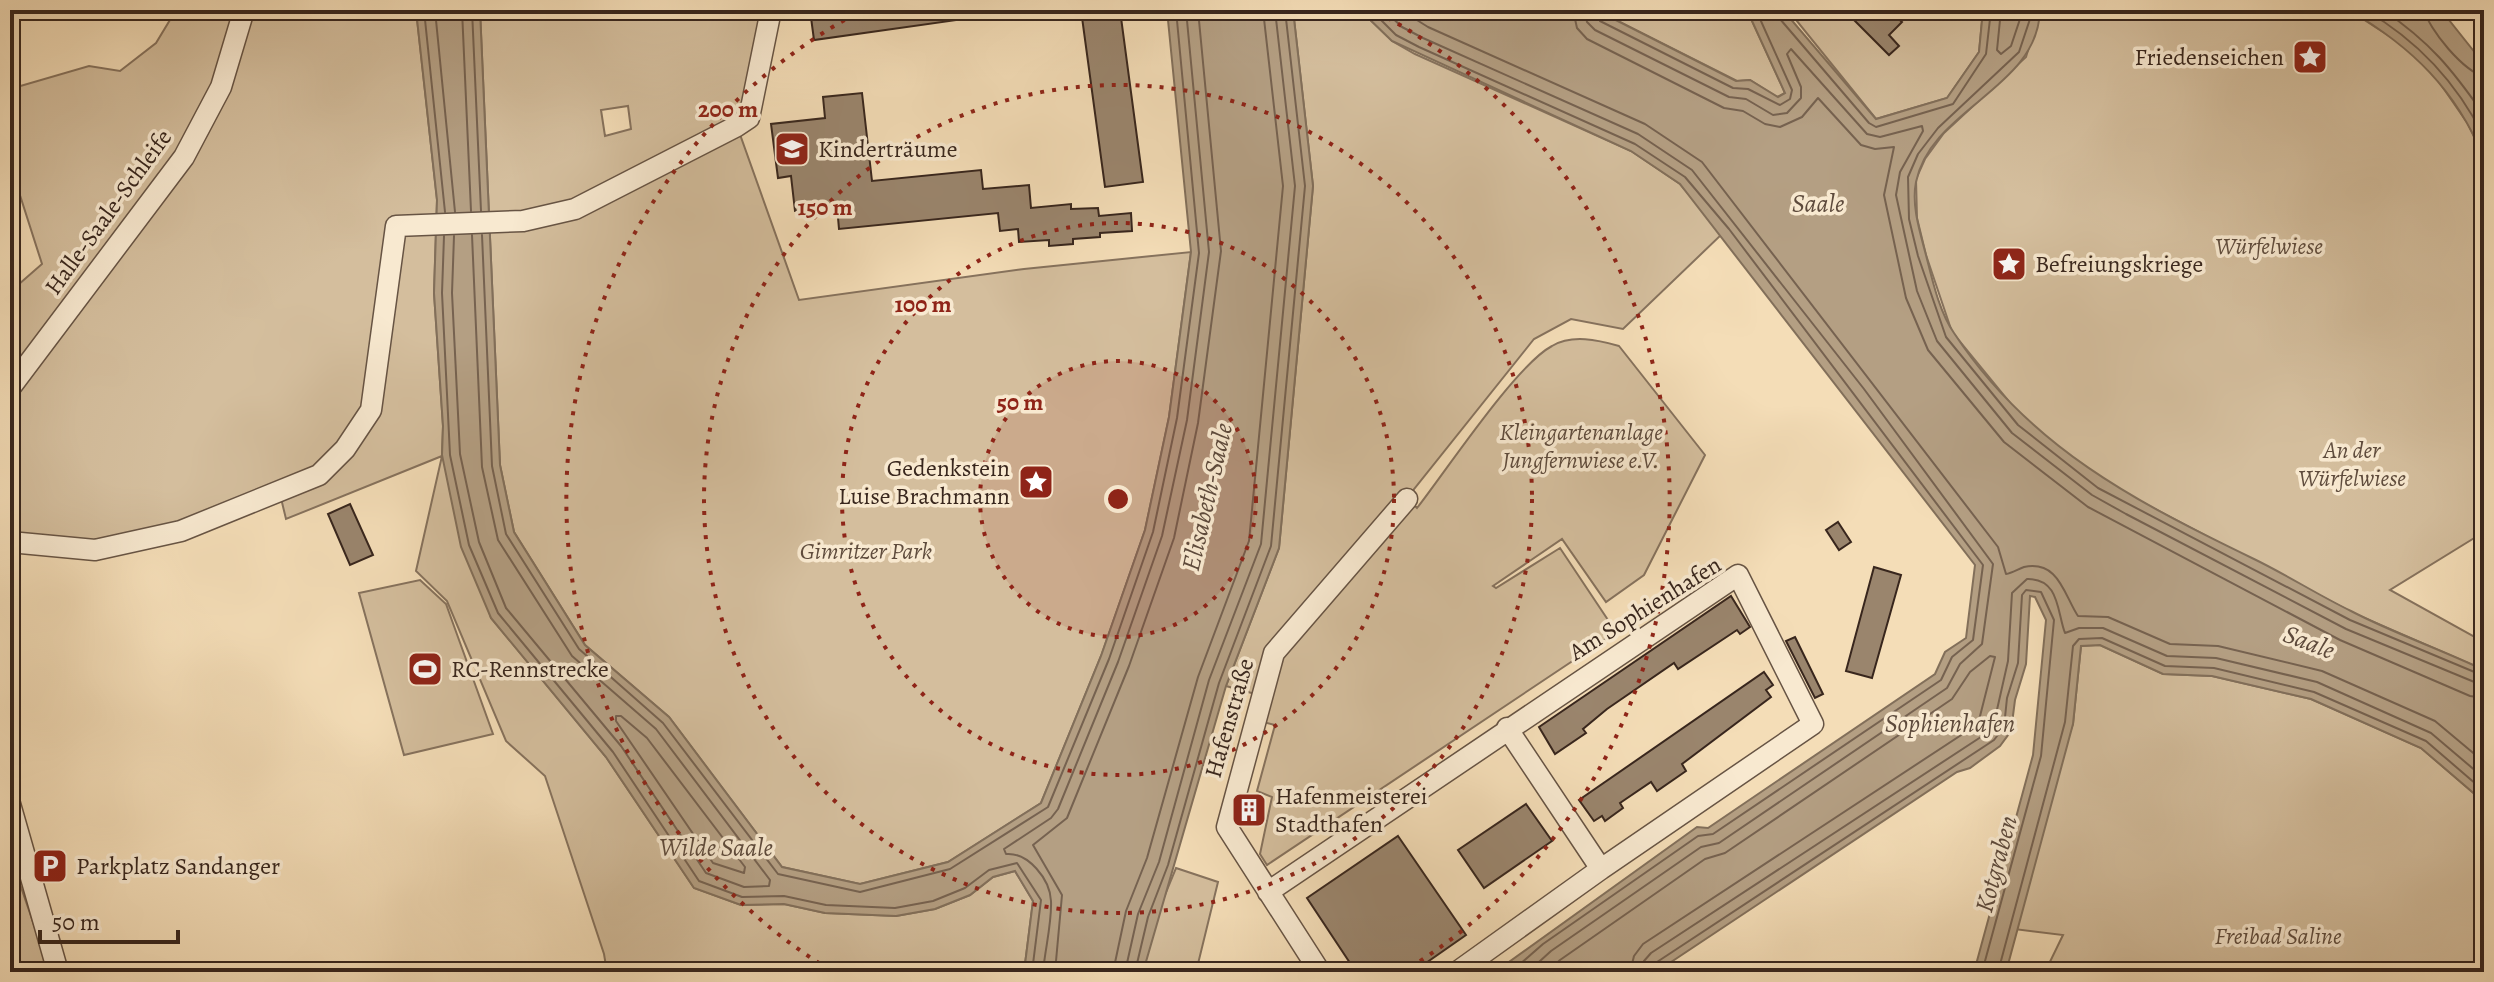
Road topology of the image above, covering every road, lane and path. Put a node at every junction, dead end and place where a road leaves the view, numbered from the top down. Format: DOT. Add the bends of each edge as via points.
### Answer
graph roads {
  1 [pos="244,10"];
  2 [pos="771,10"];
  3 [pos="10,388"];
  4 [pos="1407,499"];
  5 [pos="10,542"];
  6 [pos="1507,728"];
  7 [pos="10,804"];
  8 [pos="1601,869"];
  9 [pos="1268,892"];
  10 [pos="58,972"];
  11 [pos="1320,972"];
  12 [pos="1457,972"];
  1 -- 3 [label="street, Halle-Saale-Schleife" via="221,87 184,157"];
  2 -- 5 [label="street" via="749,118 575,209 523,221 396,226 371,410 345,449 319,475 181,531 110,547"];
  4 -- 9 [label="street, Hafenstraße" via="1274,653 1227,827"];
  6 -- 8 [label="street"];
  6 -- 8 [label="street, Am Sophienhafen" via="1738,575 1813,724"];
  6 -- 9 [label="street, Am Sophienhafen"];
  7 -- 10 [label="street"];
  8 -- 12 [label="street, Am Sophienhafen"];
  9 -- 11 [label="street, Hafenstraße"];
}
